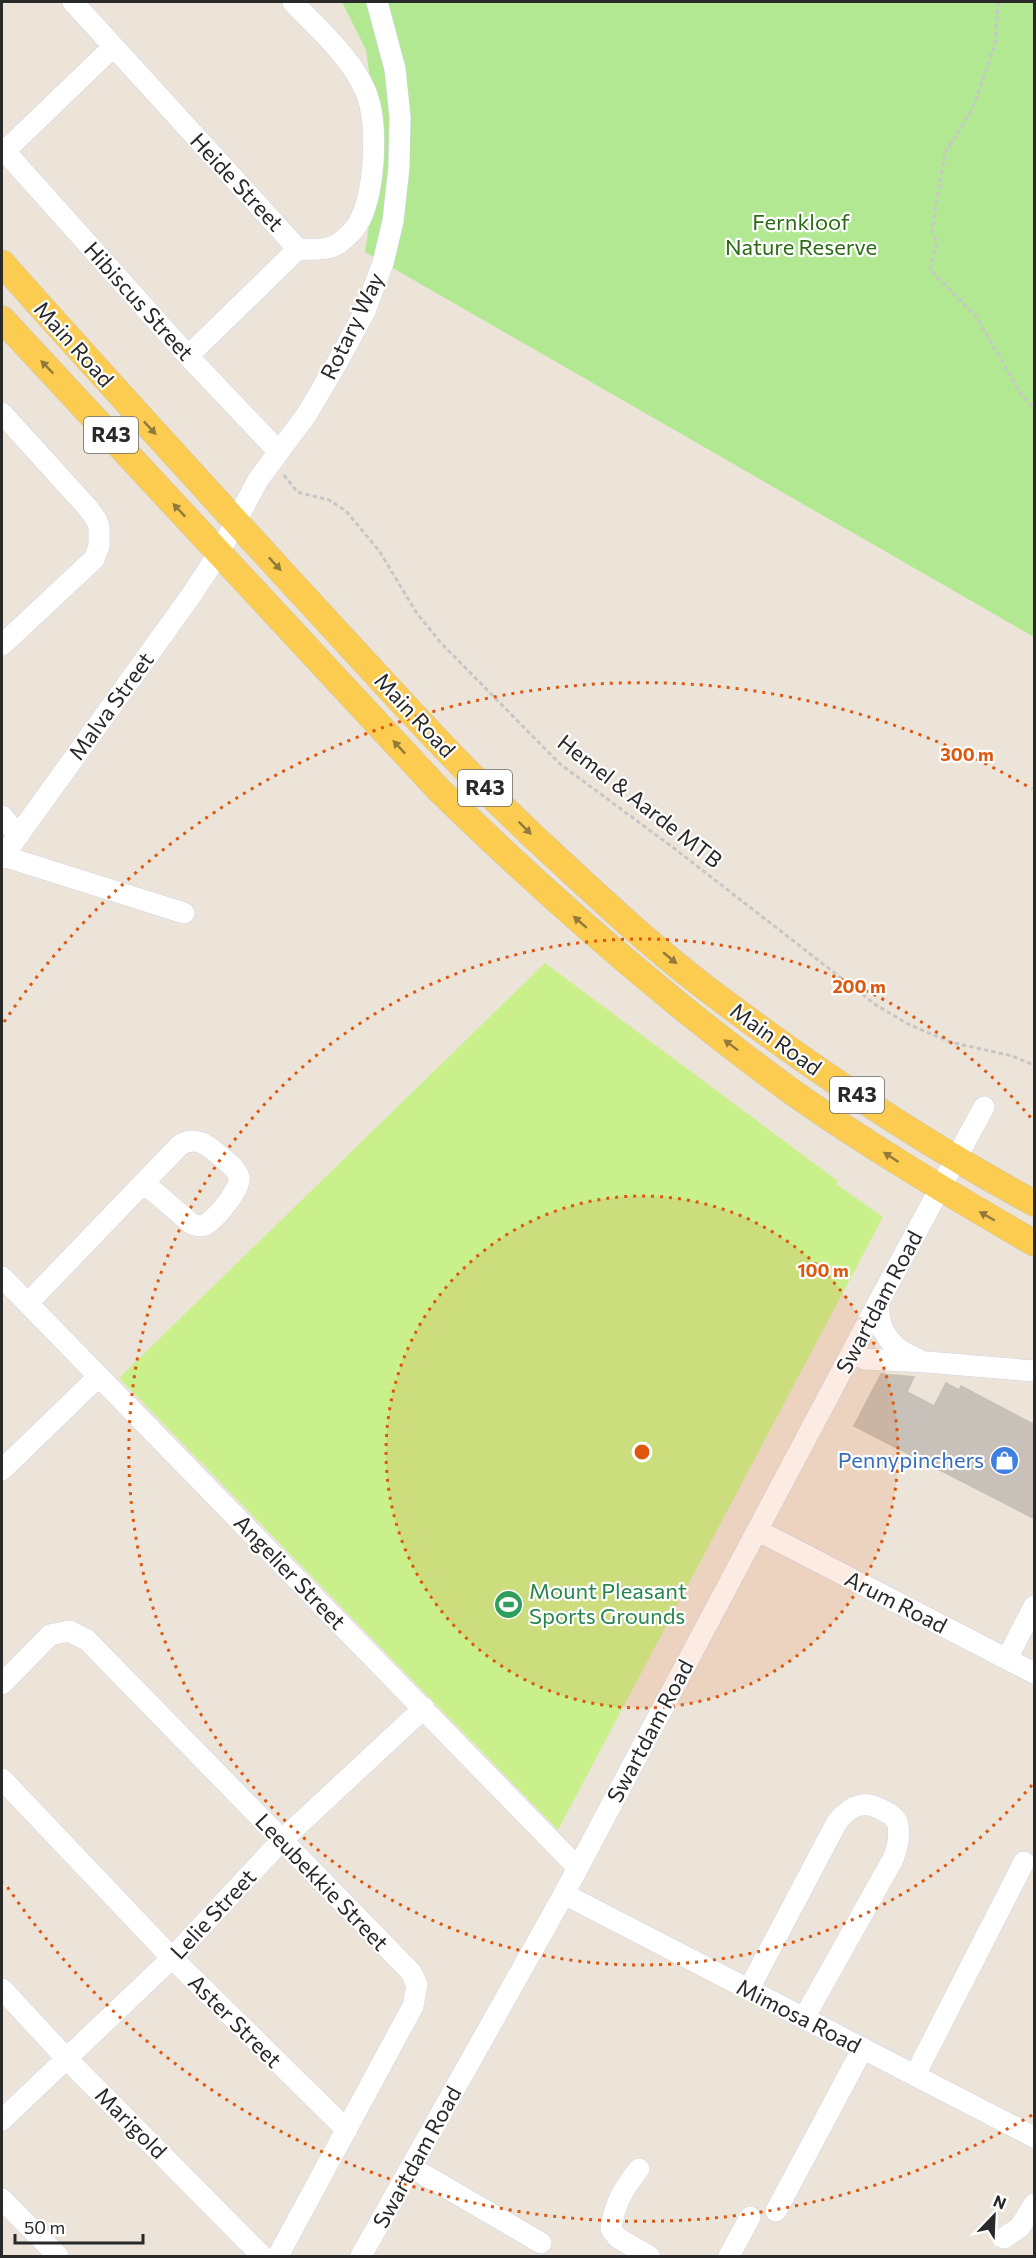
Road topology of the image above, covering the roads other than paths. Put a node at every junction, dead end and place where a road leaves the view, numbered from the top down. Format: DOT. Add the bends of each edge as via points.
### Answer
graph roads {
  1 [pos="73,2"];
  2 [pos="293,2"];
  3 [pos="377,2"];
  4 [pos="113,47"];
  5 [pos="3,149"];
  6 [pos="298,249"];
  7 [pos="2,263"];
  8 [pos="2,319"];
  9 [pos="189,356"];
  10 [pos="2,413"];
  11 [pos="279,452"];
  12 [pos="235,521"];
  13 [pos="219,553"];
  14 [pos="2,645"];
  15 [pos="2,816"];
  16 [pos="17,834"];
  17 [pos="2,857"];
  18 [pos="184,913"];
  19 [pos="984,1107"];
  20 [pos="956,1159"];
  21 [pos="144,1183"];
  22 [pos="940,1189"];
  23 [pos="1035,1203"];
  24 [pos="1035,1243"];
  25 [pos="2,1277"];
  26 [pos="879,1301"];
  27 [pos="28,1303"];
  28 [pos="852,1352"];
  29 [pos="927,1362"];
  30 [pos="1035,1371"];
  31 [pos="99,1376"];
  32 [pos="2,1470"];
  33 [pos="757,1530"];
  34 [pos="1035,1606"];
  35 [pos="1007,1659"];
  36 [pos="1035,1673"];
  37 [pos="2,1684"];
  38 [pos="424,1708"];
  39 [pos="2,1779"];
  40 [pos="281,1841"];
  41 [pos="1024,1862"];
  42 [pos="578,1868"];
  43 [pos="564,1894"];
  44 [pos="172,1958"];
  45 [pos="2,1989"];
  46 [pos="749,1989"];
  47 [pos="804,2018"];
  48 [pos="862,2048"];
  49 [pos="67,2059"];
  50 [pos="915,2075"];
  51 [pos="2,2120"];
  52 [pos="347,2130"];
  53 [pos="1035,2137"];
  54 [pos="411,2168"];
  55 [pos="639,2169"];
  56 [pos="2,2199"];
  57 [pos="1035,2204"];
  58 [pos="776,2211"];
  59 [pos="750,2217"];
  60 [pos="1004,2238"];
  61 [pos="541,2243"];
  62 [pos="58,2256"];
  63 [pos="262,2256"];
  64 [pos="278,2256"];
  65 [pos="361,2256"];
  66 [pos="649,2256"];
  67 [pos="729,2256"];
  1 -- 4 [label="street, Heide Street"];
  2 -- 6 [label="street" via="356,73 366,92 373,130 368,197 359,221 337,244 321,250"];
  3 -- 11 [label="street, Rotary Way" via="395,69 400,117 393,221 383,263 364,311 313,404"];
  4 -- 5 [label="street"];
  4 -- 6 [label="street, Heide Street"];
  5 -- 9 [label="street, Hibiscus Street"];
  6 -- 9 [label="street, Heide Street"];
  7 -- 12 [label="main road, Main Road / R43, one-way"];
  13 -- 8 [label="main road, Main Road / R43, one-way"];
  9 -- 11 [label="street, Hibiscus Street"];
  10 -- 14 [label="street" via="88,508 99,527 94,559"];
  11 -- 12 [label="street, Rotary Way"];
  12 -- 13 [label="street, Malva Street"];
  12 -- 20 [label="main road, Main Road / R43, one-way" via="411,712 533,836 600,897 714,994 835,1081"];
  13 -- 16 [label="street, Malva Street"];
  22 -- 13 [label="main road, Main Road / R43, one-way" via="795,1094 655,986 567,911 440,789"];
  15 -- 16 [label="street"];
  16 -- 17 [label="street, Malva Street"];
  17 -- 18 [label="street"];
  19 -- 20 [label="street, Swartdam Road"];
  20 -- 22 [label="street, Swartdam Road"];
  20 -- 23 [label="main road, Main Road / R43"];
  21 -- 21 [label="street" via="179,1146 189,1141 207,1144 235,1169 240,1179 237,1191 208,1223 198,1226"];
  21 -- 27 [label="street"];
  24 -- 22 [label="main road, Main Road / R43, one-way"];
  22 -- 26 [label="street, Swartdam Road"];
  25 -- 27 [label="street, Angelier Street"];
  26 -- 28 [label="street, Swartdam Road"];
  26 -- 29 [label="street" via="879,1322 887,1338 902,1352"];
  27 -- 31 [label="street, Angelier Street"];
  28 -- 29 [label="street" via="865,1359"];
  28 -- 33 [label="street, Swartdam Road"];
  29 -- 30 [label="street"];
  31 -- 32 [label="street"];
  31 -- 38 [label="street, Angelier Street"];
  33 -- 35 [label="street, Arum Road"];
  33 -- 42 [label="street, Swartdam Road"];
  34 -- 35 [label="street"];
  35 -- 36 [label="street, Arum Road"];
  37 -- 40 [label="street, Leeubekkie Street" via="50,1635 69,1630 78,1634"];
  38 -- 40 [label="street, Lelie Street"];
  38 -- 42 [label="street, Angelier Street"];
  39 -- 44 [label="street, Aster Street"];
  40 -- 44 [label="street, Lelie Street"];
  40 -- 52 [label="street, Leeubekkie Street" via="411,1972 417,1985 413,2006"];
  41 -- 50 [label="street"];
  42 -- 43 [label="street, Swartdam Road"];
  43 -- 46 [label="street, Mimosa Road"];
  43 -- 54 [label="street, Swartdam Road"];
  44 -- 49 [label="street, Lelie Street"];
  44 -- 52 [label="street, Aster Street"];
  45 -- 49 [label="street, Marigold"];
  46 -- 47 [label="street, Mimosa Road"];
  46 -- 47 [label="street" via="837,1822 846,1810 857,1806 870,1804 883,1810 898,1825 897,1849"];
  47 -- 48 [label="street, Mimosa Road"];
  48 -- 50 [label="street, Mimosa Road"];
  48 -- 58 [label="street"];
  49 -- 51 [label="street, Lelie Street"];
  49 -- 63 [label="street, Marigold"];
  50 -- 53 [label="street, Mimosa Road"];
  52 -- 64 [label="street, Leeubekkie Street"];
  54 -- 61 [label="street"];
  54 -- 65 [label="street, Swartdam Road"];
  55 -- 66 [label="street" via="622,2191 611,2229 618,2238"];
  56 -- 62 [label="street"];
  57 -- 60 [label="street" via="1020,2227"];
  59 -- 67 [label="street"];
}
